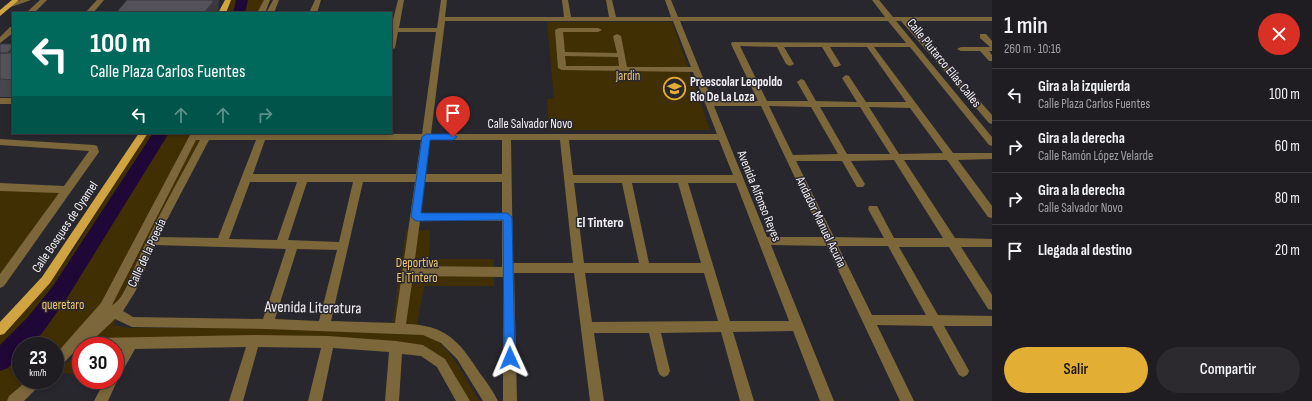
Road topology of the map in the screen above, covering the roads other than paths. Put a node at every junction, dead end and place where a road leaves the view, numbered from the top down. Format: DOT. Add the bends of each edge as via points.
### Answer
graph roads {
  1 [pos="16,0"];
  2 [pos="28,0"];
  3 [pos="44,0"];
  4 [pos="101,0"];
  5 [pos="228,0"];
  6 [pos="267,0"];
  7 [pos="276,0"];
  8 [pos="318,0"];
  9 [pos="401,0"];
  10 [pos="444,0"];
  11 [pos="565,0"];
  12 [pos="609,0"];
  13 [pos="668,0"];
  14 [pos="875,0"];
  15 [pos="8,6"];
  16 [pos="31,12"];
  17 [pos="90,12"];
  18 [pos="222,12"];
  19 [pos="261,12"];
  20 [pos="270,12"];
  21 [pos="313,12"];
  22 [pos="0,14"];
  23 [pos="442,19"];
  24 [pos="568,19"];
  25 [pos="613,19"];
  26 [pos="675,19"];
  27 [pos="892,19"];
  28 [pos="903,19"];
  29 [pos="992,19"];
  30 [pos="12,30"];
  31 [pos="393,30"];
  32 [pos="440,30"];
  33 [pos="598,30"];
  34 [pos="617,36"];
  35 [pos="983,36"];
  36 [pos="0,41"];
  37 [pos="779,44"];
  38 [pos="824,44"];
  39 [pos="869,44"];
  40 [pos="0,45"];
  41 [pos="10,45"];
  42 [pos="911,45"];
  43 [pos="992,45"];
  44 [pos="961,49"];
  45 [pos="982,49"];
  46 [pos="992,49"];
  47 [pos="560,54"];
  48 [pos="621,55"];
  49 [pos="992,59"];
  50 [pos="790,64"];
  51 [pos="837,65"];
  52 [pos="624,69"];
  53 [pos="696,70"];
  54 [pos="846,78"];
  55 [pos="801,82"];
  56 [pos="0,101"];
  57 [pos="12,102"];
  58 [pos="709,103"];
  59 [pos="764,104"];
  60 [pos="814,104"];
  61 [pos="863,105"];
  62 [pos="913,105"];
  63 [pos="989,113"];
  64 [pos="992,121"];
  65 [pos="143,134"];
  66 [pos="194,135"];
  67 [pos="207,135"];
  68 [pos="262,137"];
  69 [pos="426,137"];
  70 [pos="506,137"];
  71 [pos="564,137"];
  72 [pos="722,137"];
  73 [pos="0,142"];
  74 [pos="992,143"];
  75 [pos="896,156"];
  76 [pos="950,156"];
  77 [pos="992,156"];
  78 [pos="844,157"];
  79 [pos="790,158"];
  80 [pos="246,178"];
  81 [pos="359,178"];
  82 [pos="421,178"];
  83 [pos="507,178"];
  84 [pos="303,179"];
  85 [pos="569,179"];
  86 [pos="626,179"];
  87 [pos="682,179"];
  88 [pos="739,179"];
  89 [pos="860,184"];
  90 [pos="0,187"];
  91 [pos="68,190"];
  92 [pos="873,209"];
  93 [pos="992,214"];
  94 [pos="416,217"];
  95 [pos="507,217"];
  96 [pos="151,240"];
  97 [pos="764,241"];
  98 [pos="830,242"];
  99 [pos="891,242"];
  100 [pos="222,243"];
  101 [pos="952,243"];
  102 [pos="992,243"];
  103 [pos="287,244"];
  104 [pos="343,246"];
  105 [pos="579,268"];
  106 [pos="645,268"];
  107 [pos="708,268"];
  108 [pos="407,270"];
  109 [pos="508,270"];
  110 [pos="0,283"];
  111 [pos="992,306"];
  112 [pos="110,309"];
  113 [pos="868,320"];
  114 [pos="935,320"];
  115 [pos="992,321"];
  116 [pos="268,324"];
  117 [pos="324,326"];
  118 [pos="797,326"];
  119 [pos="654,327"];
  120 [pos="725,327"];
  121 [pos="400,328"];
  122 [pos="587,328"];
  123 [pos="0,330"];
  124 [pos="84,337"];
  125 [pos="254,341"];
  126 [pos="328,342"];
  127 [pos="124,344"];
  128 [pos="131,344"];
  129 [pos="396,346"];
  130 [pos="72,348"];
  131 [pos="64,355"];
  132 [pos="124,357"];
  133 [pos="963,370"];
  134 [pos="664,371"];
  135 [pos="27,389"];
  136 [pos="107,389"];
  137 [pos="14,401"];
  138 [pos="101,401"];
  139 [pos="236,401"];
  140 [pos="315,401"];
  141 [pos="392,401"];
  142 [pos="463,401"];
  143 [pos="491,401"];
  144 [pos="510,401"];
  145 [pos="597,401"];
  146 [pos="747,401"];
  147 [pos="827,401"];
  148 [pos="907,401"];
  1 -- 15 [label="main road"];
  2 -- 15 [label="street"];
  3 -- 16 [label="street"];
  4 -- 17 [label="street"];
  5 -- 18 [label="main road"];
  6 -- 19 [label="street"];
  7 -- 20 [label="street"];
  8 -- 21 [label="street"];
  9 -- 31 [label="street"];
  10 -- 23 [label="street"];
  11 -- 24 [label="street"];
  12 -- 25 [label="street"];
  13 -- 26 [label="street, Avenida Alfonso Reyes"];
  14 -- 27 [label="street, Calle Plutarco Elías Calles"];
  15 -- 22 [label="main road"];
  23 -- 24 [label="street"];
  23 -- 32 [label="street"];
  24 -- 25 [label="street"];
  25 -- 26 [label="street"];
  26 -- 27 [label="street"];
  26 -- 53 [label="street, Avenida Alfonso Reyes"];
  27 -- 28 [label="street"];
  27 -- 42 [label="street, Calle Plutarco Elías Calles"];
  28 -- 29 [label="street"];
  28 -- 63 [label="street, Calle Plutarco Elías Calles"];
  30 -- 36 [label="street"];
  31 -- 32 [label="street"];
  32 -- 69 [label="street"];
  33 -- 47 [label="street" via="559,30"];
  34 -- 48 [label="street"];
  35 -- 43 [label="street"];
  37 -- 38 [label="street"];
  37 -- 50 [label="street"];
  37 -- 59 [label="street, Andador Manuel Acuña" via="735,44"];
  38 -- 39 [label="street"];
  38 -- 51 [label="street"];
  39 -- 42 [label="street"];
  39 -- 62 [label="street"];
  40 -- 41 [label="street"];
  42 -- 74 [label="street, Calle Plutarco Elías Calles"];
  44 -- 45 [label="street"];
  45 -- 46 [label="street"];
  45 -- 49 [label="street"];
  47 -- 48 [label="street"];
  47 -- 52 [label="street" via="562,68"];
  48 -- 52 [label="street"];
  52 -- 53 [label="street"];
  53 -- 58 [label="street, Avenida Alfonso Reyes"];
  54 -- 61 [label="street"];
  55 -- 60 [label="street"];
  56 -- 57 [label="street"];
  58 -- 59 [label="street"];
  58 -- 72 [label="street, Avenida Alfonso Reyes"];
  59 -- 60 [label="street"];
  59 -- 79 [label="street, Andador Manuel Acuña"];
  60 -- 61 [label="street"];
  60 -- 78 [label="street"];
  61 -- 62 [label="street"];
  61 -- 75 [label="street"];
  62 -- 76 [label="street"];
  63 -- 64 [label="street, Calle Plutarco Elías Calles"];
  65 -- 123 [label="main road, Calle Bosques de Oyamel" via="46,280"];
  66 -- 67 [label="street, Calle Salvador Novo"];
  66 -- 112 [label="street, Calle de la Poesía"];
  67 -- 68 [label="street, Calle Salvador Novo"];
  67 -- 96 [label="street, Calle de la Poesía"];
  68 -- 69 [label="street, Calle Salvador Novo"];
  68 -- 80 [label="street"];
  69 -- 70 [label="street, Calle Salvador Novo"];
  69 -- 82 [label="street"];
  70 -- 71 [label="street, Calle Salvador Novo"];
  70 -- 83 [label="street"];
  71 -- 72 [label="street, Calle Salvador Novo"];
  71 -- 85 [label="street"];
  72 -- 88 [label="street, Avenida Alfonso Reyes"];
  73 -- 91 [label="street" via="94,148 94,152"];
  75 -- 76 [label="street"];
  75 -- 78 [label="street"];
  75 -- 101 [label="street"];
  76 -- 77 [label="street"];
  76 -- 93 [label="street"];
  78 -- 79 [label="street"];
  78 -- 89 [label="street"];
  79 -- 98 [label="street, Andador Manuel Acuña"];
  80 -- 84 [label="street"];
  80 -- 100 [label="street"];
  81 -- 82 [label="street"];
  81 -- 84 [label="street"];
  81 -- 104 [label="street"];
  82 -- 83 [label="street"];
  82 -- 94 [label="street"];
  83 -- 95 [label="street"];
  84 -- 103 [label="street"];
  85 -- 86 [label="street"];
  85 -- 105 [label="street"];
  86 -- 87 [label="street"];
  86 -- 106 [label="street"];
  87 -- 88 [label="street"];
  87 -- 107 [label="street"];
  88 -- 97 [label="street, Avenida Alfonso Reyes"];
  90 -- 91 [label="street"];
  91 -- 110 [label="street"];
  92 -- 99 [label="street"];
  94 -- 95 [label="street"];
  94 -- 108 [label="street"];
  95 -- 109 [label="street"];
  96 -- 100 [label="street"];
  96 -- 112 [label="street, Calle de la Poesía" via="131,289 122,304"];
  97 -- 98 [label="street"];
  97 -- 118 [label="street, Avenida Alfonso Reyes"];
  98 -- 99 [label="street"];
  98 -- 113 [label="street, Andador Manuel Acuña"];
  99 -- 101 [label="street"];
  99 -- 114 [label="street"];
  100 -- 103 [label="street"];
  101 -- 102 [label="street"];
  101 -- 111 [label="street"];
  103 -- 104 [label="street"];
  103 -- 116 [label="street"];
  104 -- 117 [label="street"];
  105 -- 106 [label="street"];
  105 -- 109 [label="street"];
  105 -- 122 [label="street"];
  106 -- 107 [label="street"];
  107 -- 120 [label="street"];
  108 -- 109 [label="street"];
  108 -- 121 [label="street"];
  109 -- 144 [label="street"];
  112 -- 116 [label="street, Avenida Literatura" via="132,322"];
  112 -- 124 [label="street, Calle de la Poesía"];
  113 -- 114 [label="street"];
  113 -- 148 [label="street, Andador Manuel Acuña"];
  114 -- 115 [label="street"];
  114 -- 133 [label="street"];
  116 -- 117 [label="street, Avenida Literatura"];
  117 -- 121 [label="street, Avenida Literatura"];
  118 -- 120 [label="street"];
  118 -- 147 [label="street, Avenida Alfonso Reyes"];
  119 -- 120 [label="street"];
  119 -- 122 [label="street"];
  119 -- 134 [label="street"];
  120 -- 146 [label="street"];
  121 -- 143 [label="street, Avenida Literatura" via="424,330 445,339 461,355"];
  122 -- 145 [label="street"];
  125 -- 126 [label="street"];
  125 -- 128 [label="street"];
  125 -- 139 [label="street"];
  126 -- 129 [label="street"];
  126 -- 140 [label="street"];
  127 -- 128 [label="street"];
  128 -- 132 [label="street"];
  129 -- 141 [label="street"];
  129 -- 142 [label="street" via="423,351 441,364"];
  130 -- 131 [label="street, Calle de la Poesía"];
  135 -- 137 [label="street"];
  136 -- 138 [label="street"];
}
